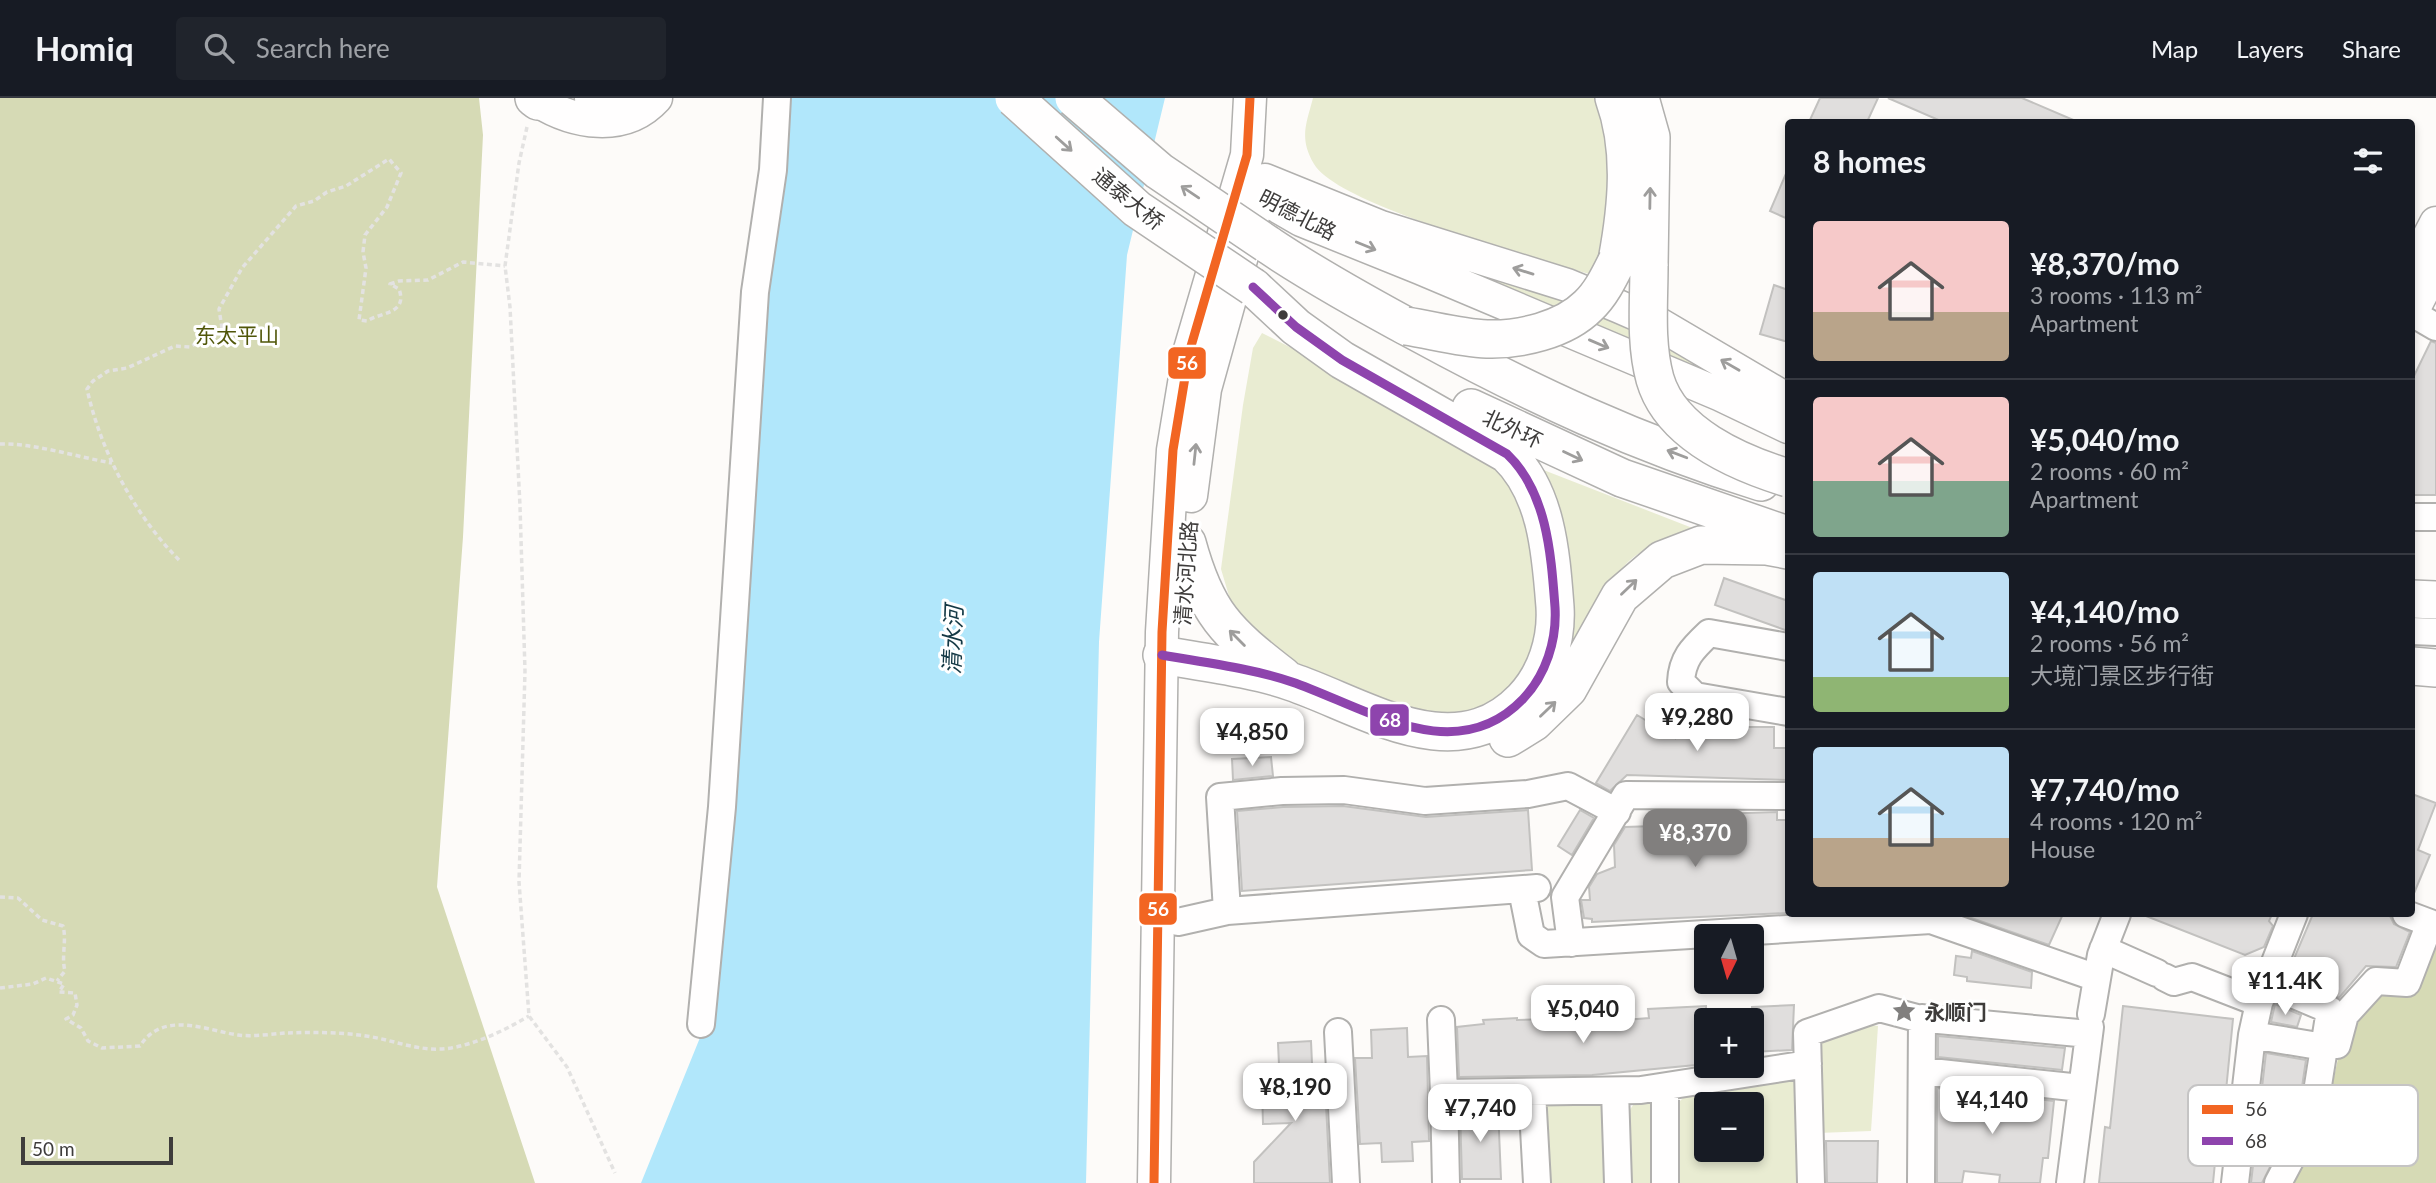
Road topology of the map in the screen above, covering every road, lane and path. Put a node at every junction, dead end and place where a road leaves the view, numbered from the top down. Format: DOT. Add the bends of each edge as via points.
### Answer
graph roads {
  1 [pos="591,98"];
  2 [pos="624,98"];
  3 [pos="656,98"];
  4 [pos="777,98"];
  5 [pos="1014,98"];
  6 [pos="1074,98"];
  7 [pos="1250,98"];
  8 [pos="1268,98"];
  9 [pos="1614,98"];
  10 [pos="1640,98"];
  11 [pos="536,99"];
  12 [pos="1254,186"];
  13 [pos="2436,223"];
  14 [pos="1267,244"];
  15 [pos="1633,264"];
  16 [pos="505,267"];
  17 [pos="1253,287"];
  18 [pos="2420,289"];
  19 [pos="1406,326"];
  20 [pos="2436,327"];
  21 [pos="1785,398"];
  22 [pos="1785,427"];
  23 [pos="0,444"];
  24 [pos="112,463"];
  25 [pos="1785,477"];
  26 [pos="1785,489"];
  27 [pos="2415,517"];
  28 [pos="2436,517"];
  29 [pos="1785,535"];
  30 [pos="1187,543"];
  31 [pos="1785,549"];
  32 [pos="179,560"];
  33 [pos="2415,599"];
  34 [pos="2436,600"];
  35 [pos="2415,631"];
  36 [pos="2436,632"];
  37 [pos="1785,646"];
  38 [pos="2415,666"];
  39 [pos="1171,668"];
  40 [pos="2436,668"];
  41 [pos="1289,681"];
  42 [pos="1785,711"];
  43 [pos="1785,796"];
  44 [pos="1616,811"];
  45 [pos="0,897"];
  46 [pos="1227,911"];
  47 [pos="2116,917"];
  48 [pos="2293,917"];
  49 [pos="2414,917"];
  50 [pos="1906,918"];
  51 [pos="1851,919"];
  52 [pos="1178,922"];
  53 [pos="1571,943"];
  54 [pos="2103,949"];
  55 [pos="2097,978"];
  56 [pos="57,981"];
  57 [pos="0,988"];
  58 [pos="2263,993"];
  59 [pos="2337,1013"];
  60 [pos="529,1016"];
  61 [pos="1922,1018"];
  62 [pos="1441,1020"];
  63 [pos="701,1024"];
  64 [pos="2090,1025"];
  65 [pos="1338,1032"];
  66 [pos="2252,1035"];
  67 [pos="2324,1047"];
  68 [pos="1808,1064"];
  69 [pos="1922,1071"];
  70 [pos="2246,1085"];
  71 [pos="2318,1085"];
  72 [pos="2321,1085"];
  73 [pos="1665,1087"];
  74 [pos="2081,1088"];
  75 [pos="1615,1091"];
  76 [pos="1532,1092"];
  77 [pos="1444,1093"];
  78 [pos="2287,1166"];
  79 [pos="615,1173"];
  80 [pos="1154,1183"];
  81 [pos="1174,1183"];
  82 [pos="1346,1183"];
  83 [pos="1446,1183"];
  84 [pos="1536,1183"];
  85 [pos="1618,1183"];
  86 [pos="1665,1183"];
  87 [pos="1811,1183"];
  88 [pos="1921,1183"];
  89 [pos="2070,1183"];
  90 [pos="2278,1183"];
  1 -- 2 [label="main road"];
  3 -- 11 [label="main road" via="624,119 591,122 557,113"];
  4 -- 63 [label="street" via="773,170 755,292 722,807"];
  5 -- 17 [label="highway, 通泰大桥, one-way, bridge" via="1137,209"];
  14 -- 6 [label="highway, 通泰大桥, one-way, bridge" via="1159,171"];
  7 -- 12 [label="main road, 清水河北路" via="1247,155"];
  8 -- 12 [label="main road, 清水河北路" via="1269,144"];
  9 -- 15 [label="highway" via="1624,126 1625,220"];
  15 -- 10 [label="highway, one-way" via="1651,137"];
  11 -- 16 [label="path" via="519,163"];
  21 -- 12 [label="main road, 明德北路, one-way" via="1659,324 1567,285"];
  12 -- 22 [label="main road, 明德北路, one-way" via="1301,220 1721,395"];
  30 -- 12 [label="main road, 清水河北路, one-way" via="1205,389"];
  12 -- 39 [label="main road, 清水河北路" via="1200,312 1178,410 1173,450"];
  13 -- 18 [label="main road"];
  14 -- 19 [label="highway, 北外环" via="1317,278"];
  15 -- 19 [label="highway, bridge" via="1570,320 1530,335 1487,339"];
  15 -- 25 [label="highway, bridge" via="1655,380 1665,399 1685,425 1721,451"];
  16 -- 24 [label="path" via="463,262 428,280 390,284 402,296 398,307 390,314 359,320 365,236 387,207 401,173 389,159 346,186 296,206 242,268 219,309 222,328 190,347 175,346 93,380 87,389 91,409"];
  16 -- 60 [label="path" via="520,506 525,671 519,882"];
  17 -- 29 [label="highway, 北外环, one-way" via="1490,418 1622,478"];
  17 -- 41 [label="highway" via="1296,327 1342,359 1495,447 1523,470 1537,500 1548,543 1555,614 1546,664 1533,688 1513,709 1478,729 1410,729"];
  18 -- 20 [label="street"];
  26 -- 19 [label="highway, 北外环, one-way, bridge" via="1591,420"];
  23 -- 24 [label="path" via="23,443"];
  24 -- 32 [label="path" via="157,537"];
  27 -- 28 [label="street"];
  30 -- 39 [label="main road, 清水河北路"];
  41 -- 30 [label="highway, one-way" via="1249,649 1215,613 1197,581"];
  39 -- 31 [label="highway, one-way" via="1266,696 1407,748 1440,757 1466,754 1499,744 1534,722 1568,689 1620,596 1662,560 1701,545"];
  33 -- 34 [label="highway"];
  35 -- 36 [label="street"];
  37 -- 42 [label="street" via="1709,633 1689,651 1681,667 1681,682 1695,696"];
  38 -- 40 [label="highway"];
  39 -- 41 [label="highway"];
  39 -- 52 [label="main road, 清水河北路"];
  39 -- 80 [label="main road, 清水河北路"];
  43 -- 44 [label="street" via="1626,795"];
  44 -- 46 [label="street" via="1568,786 1528,794 1425,801 1344,790 1220,797"];
  44 -- 53 [label="street" via="1565,897"];
  45 -- 56 [label="path" via="18,898 42,920 62,926 65,971"];
  46 -- 52 [label="street"];
  46 -- 53 [label="street" via="1530,889 1531,935 1544,944"];
  47 -- 54 [label="street"];
  48 -- 58 [label="street"];
  49 -- 59 [label="street" via="2430,923 2407,983 2376,981"];
  50 -- 51 [label="street"];
  50 -- 55 [label="street" via="1931,920"];
  51 -- 53 [label="street"];
  52 -- 81 [label="main road, 清水河北路"];
  54 -- 55 [label="street"];
  54 -- 58 [label="street" via="2174,982 2192,977"];
  55 -- 64 [label="street"];
  56 -- 57 [label="path" via="46,978"];
  56 -- 60 [label="path" via="64,984 59,992 75,993 77,1005 66,1019 102,1048 140,1046 148,1034 167,1026 194,1024 240,1035 366,1036 414,1048 450,1048 498,1034"];
  58 -- 59 [label="street"];
  58 -- 66 [label="street"];
  59 -- 67 [label="street"];
  59 -- 72 [label="street" via="2328,1081"];
  60 -- 79 [label="path" via="567,1067"];
  61 -- 64 [label="street"];
  61 -- 68 [label="street" via="1879,1008 1807,1033"];
  61 -- 69 [label="street"];
  62 -- 77 [label="street"];
  64 -- 74 [label="street"];
  65 -- 82 [label="street"];
  66 -- 67 [label="street"];
  66 -- 70 [label="street"];
  67 -- 71 [label="street"];
  68 -- 73 [label="street"];
  68 -- 87 [label="street"];
  69 -- 74 [label="street"];
  69 -- 88 [label="street"];
  73 -- 75 [label="street"];
  73 -- 86 [label="street"];
  74 -- 89 [label="street"];
  75 -- 76 [label="street"];
  75 -- 85 [label="street"];
  76 -- 77 [label="street"];
  76 -- 84 [label="street"];
  77 -- 83 [label="street"];
  78 -- 90 [label="street"];
}
